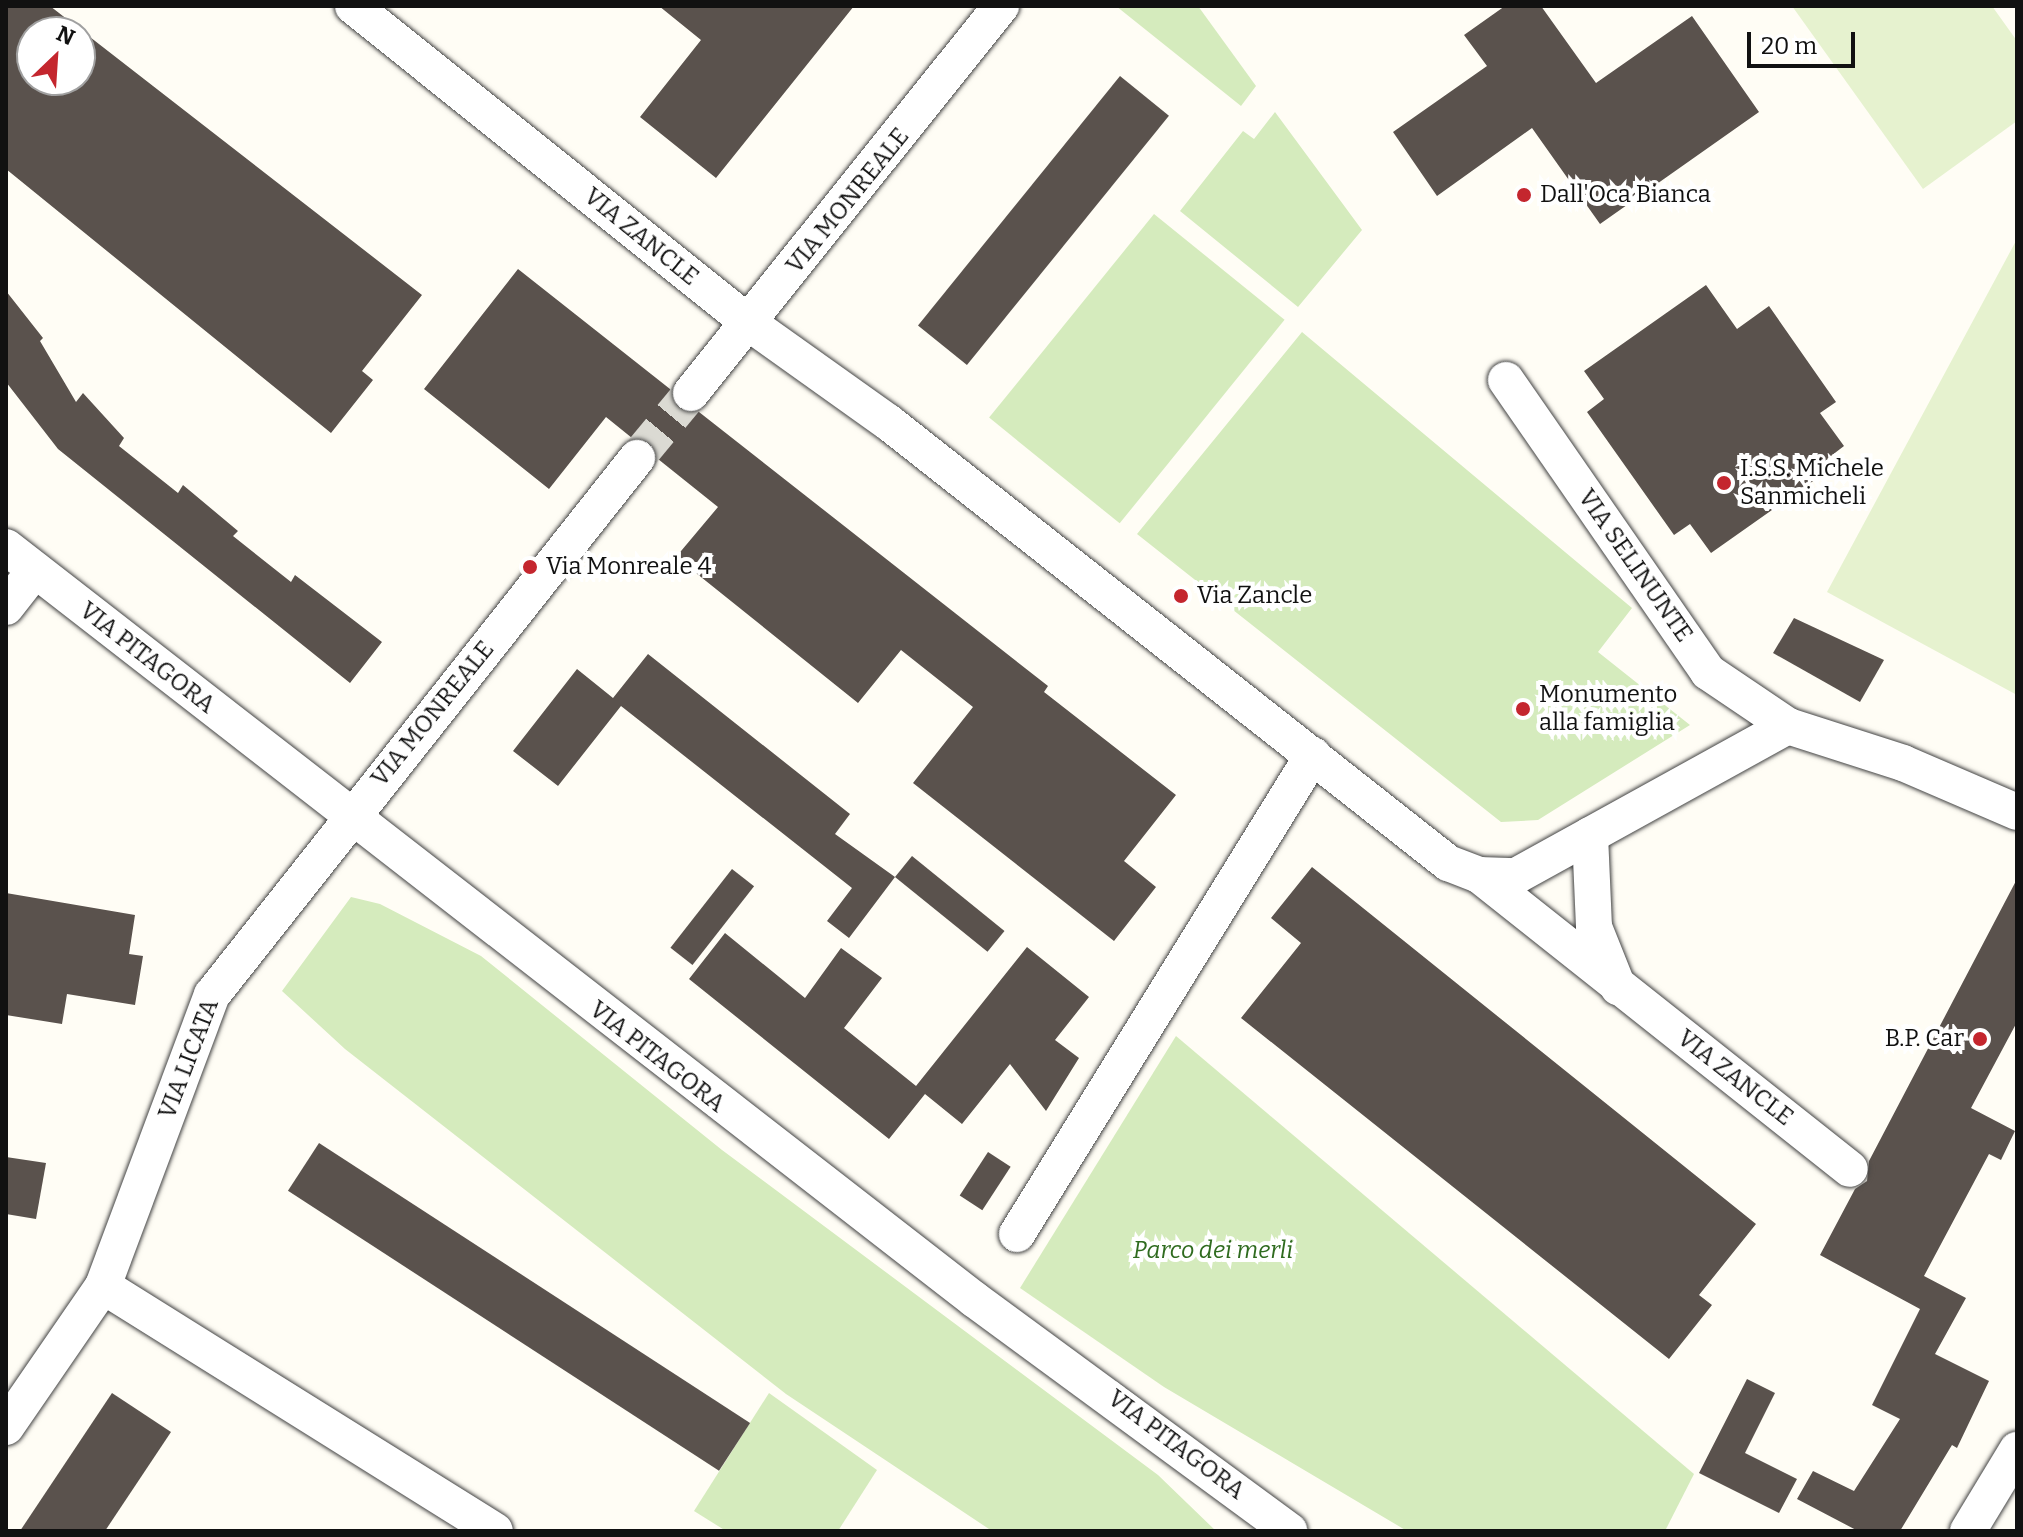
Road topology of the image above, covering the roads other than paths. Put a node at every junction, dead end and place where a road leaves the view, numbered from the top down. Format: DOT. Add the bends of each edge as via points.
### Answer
graph roads {
  1 [pos="353,6"];
  2 [pos="1001,6"];
  3 [pos="749,323"];
  4 [pos="1506,380"];
  5 [pos="691,393"];
  6 [pos="637,458"];
  7 [pos="6,547"];
  8 [pos="35,570"];
  9 [pos="6,607"];
  10 [pos="1788,726"];
  11 [pos="1313,755"];
  12 [pos="2017,812"];
  13 [pos="348,819"];
  14 [pos="1590,835"];
  15 [pos="1479,875"];
  16 [pos="1618,988"];
  17 [pos="1850,1169"];
  18 [pos="1017,1234"];
  19 [pos="103,1286"];
  20 [pos="6,1427"];
  21 [pos="2017,1450"];
  22 [pos="495,1531"];
  23 [pos="1289,1531"];
  24 [pos="1968,1531"];
  1 -- 3 [label="street, VIA ZANCLE"];
  2 -- 3 [label="street, VIA MONREALE"];
  3 -- 5 [label="street, VIA MONREALE"];
  3 -- 11 [label="street, VIA ZANCLE" via="888,422"];
  4 -- 10 [label="street, VIA SELINUNTE" via="1708,672"];
  6 -- 13 [label="street, VIA MONREALE"];
  7 -- 8 [label="street, VIA PITAGORA"];
  8 -- 9 [label="street"];
  8 -- 13 [label="street, VIA PITAGORA"];
  10 -- 12 [label="street, VIA SELINUNTE" via="1903,763"];
  10 -- 14 [label="street"];
  11 -- 15 [label="street, VIA ZANCLE" via="1448,863"];
  11 -- 18 [label="street"];
  13 -- 19 [label="street, VIA LICATA" via="212,995"];
  13 -- 23 [label="street, VIA PITAGORA" via="975,1300"];
  14 -- 15 [label="street" via="1516,876"];
  14 -- 16 [label="street" via="1594,927"];
  15 -- 16 [label="street, VIA ZANCLE"];
  16 -- 17 [label="street, VIA ZANCLE"];
  19 -- 20 [label="street, VIA LICATA"];
  19 -- 22 [label="street"];
  21 -- 24 [label="street"];
}
